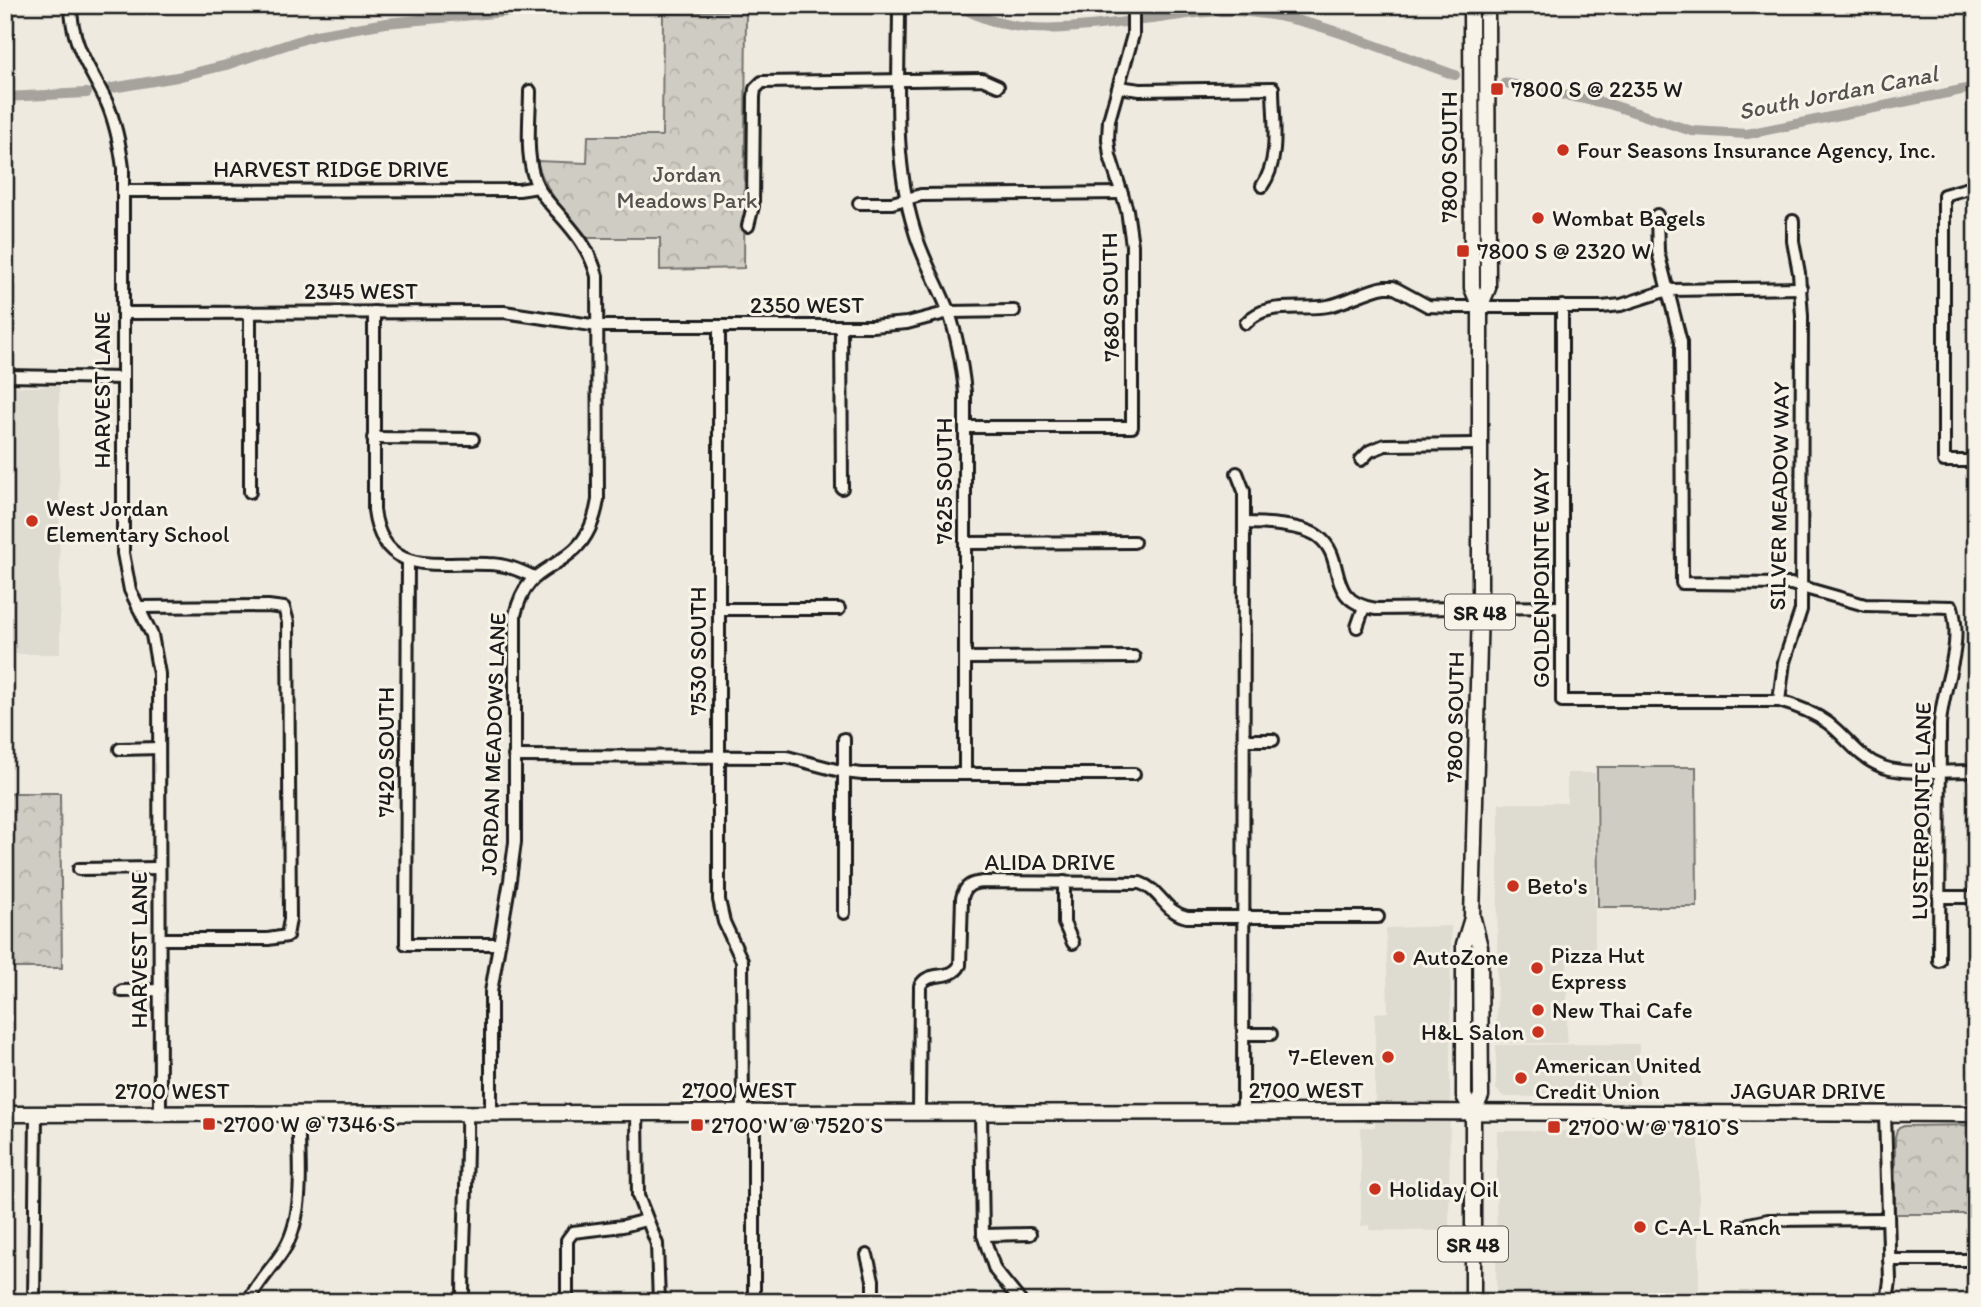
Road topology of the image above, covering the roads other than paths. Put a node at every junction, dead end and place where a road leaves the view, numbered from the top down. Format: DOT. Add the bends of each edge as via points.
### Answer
graph roads {
  1 [pos="71,5"];
  2 [pos="899,5"];
  3 [pos="1133,5"];
  4 [pos="1471,5"];
  5 [pos="1487,5"];
  6 [pos="899,79"];
  7 [pos="998,86"];
  8 [pos="1119,87"];
  9 [pos="530,91"];
  10 [pos="1976,186"];
  11 [pos="538,187"];
  12 [pos="1262,187"];
  13 [pos="123,191"];
  14 [pos="1122,193"];
  15 [pos="906,199"];
  16 [pos="859,203"];
  17 [pos="1657,215"];
  18 [pos="1793,221"];
  19 [pos="748,226"];
  20 [pos="1801,288"];
  21 [pos="1668,290"];
  22 [pos="1562,306"];
  23 [pos="1480,307"];
  24 [pos="1014,311"];
  25 [pos="374,312"];
  26 [pos="949,312"];
  27 [pos="123,313"];
  28 [pos="250,313"];
  29 [pos="1246,323"];
  30 [pos="598,326"];
  31 [pos="719,326"];
  32 [pos="841,326"];
  33 [pos="5,376"];
  34 [pos="123,378"];
  35 [pos="965,427"];
  36 [pos="373,438"];
  37 [pos="473,439"];
  38 [pos="1480,444"];
  39 [pos="1361,460"];
  40 [pos="1976,461"];
  41 [pos="1237,473"];
  42 [pos="842,488"];
  43 [pos="250,492"];
  44 [pos="1244,523"];
  45 [pos="1134,542"];
  46 [pos="965,543"];
  47 [pos="408,560"];
  48 [pos="534,577"];
  49 [pos="1801,586"];
  50 [pos="138,607"];
  51 [pos="1364,607"];
  52 [pos="1480,607"];
  53 [pos="1562,607"];
  54 [pos="719,609"];
  55 [pos="839,609"];
  56 [pos="1357,627"];
  57 [pos="1135,657"];
  58 [pos="965,658"];
  59 [pos="1779,701"];
  60 [pos="844,739"];
  61 [pos="1244,740"];
  62 [pos="1273,740"];
  63 [pos="159,748"];
  64 [pos="121,749"];
  65 [pos="514,756"];
  66 [pos="719,757"];
  67 [pos="1940,771"];
  68 [pos="1976,771"];
  69 [pos="844,772"];
  70 [pos="965,774"];
  71 [pos="1134,774"];
  72 [pos="159,868"];
  73 [pos="79,869"];
  74 [pos="1064,882"];
  75 [pos="1939,897"];
  76 [pos="1976,897"];
  77 [pos="844,913"];
  78 [pos="1378,916"];
  79 [pos="1244,918"];
  80 [pos="160,939"];
  81 [pos="1073,943"];
  82 [pos="499,944"];
  83 [pos="1939,961"];
  84 [pos="160,990"];
  85 [pos="122,991"];
  86 [pos="1244,1034"];
  87 [pos="1271,1034"];
  88 [pos="491,1113"];
  89 [pos="638,1113"];
  90 [pos="748,1113"];
  91 [pos="919,1113"];
  92 [pos="981,1113"];
  93 [pos="1243,1113"];
  94 [pos="1473,1113"];
  95 [pos="5,1114"];
  96 [pos="36,1114"];
  97 [pos="160,1114"];
  98 [pos="298,1114"];
  99 [pos="467,1114"];
  100 [pos="1885,1114"];
  101 [pos="1976,1114"];
  102 [pos="646,1220"];
  103 [pos="1887,1220"];
  104 [pos="1749,1224"];
  105 [pos="1030,1234"];
  106 [pos="983,1235"];
  107 [pos="867,1255"];
  108 [pos="1889,1260"];
  109 [pos="1976,1260"];
  110 [pos="34,1302"];
  111 [pos="248,1302"];
  112 [pos="463,1302"];
  113 [pos="567,1302"];
  114 [pos="659,1302"];
  115 [pos="754,1302"];
  116 [pos="873,1302"];
  117 [pos="1021,1302"];
  118 [pos="1473,1302"];
  119 [pos="1887,1302"];
  1 -- 13 [label="street, HARVEST LANE" via="77,46 116,126"];
  2 -- 6 [label="street, 7625 SOUTH"];
  3 -- 8 [label="street, 7680 SOUTH" via="1133,35"];
  4 -- 23 [label="main road, 7800 SOUTH / SR 48" via="1472,288"];
  5 -- 23 [label="main road, 7800 SOUTH / SR 48" via="1488,288"];
  6 -- 7 [label="street" via="982,79"];
  6 -- 15 [label="street, 7625 SOUTH"];
  6 -- 19 [label="street" via="758,84 754,89 753,206"];
  8 -- 12 [label="street" via="1273,88 1273,163"];
  8 -- 14 [label="street, 7680 SOUTH" via="1108,139"];
  9 -- 11 [label="street, JORDAN MEADOWS LANE" via="530,153"];
  10 -- 40 [label="street" via="1944,195 1944,461"];
  11 -- 13 [label="street, HARVEST RIDGE DRIVE"];
  11 -- 30 [label="street, JORDAN MEADOWS LANE" via="592,258 598,285"];
  13 -- 27 [label="street, HARVEST LANE"];
  14 -- 15 [label="street" via="921,195"];
  14 -- 35 [label="street, 7680 SOUTH" via="1132,245 1132,427"];
  15 -- 16 [label="street"];
  15 -- 26 [label="street, 7625 SOUTH" via="914,231"];
  17 -- 21 [label="street" via="1656,239"];
  18 -- 20 [label="street, SILVER MEADOW WAY"];
  20 -- 21 [label="street"];
  20 -- 49 [label="street, SILVER MEADOW WAY"];
  21 -- 22 [label="street" via="1621,305"];
  21 -- 49 [label="street" via="1681,352 1682,583"];
  22 -- 23 [label="street"];
  22 -- 53 [label="street, GOLDENPOINTE WAY"];
  23 -- 29 [label="street" via="1428,306 1385,287 1328,306 1266,310"];
  23 -- 38 [label="main road, 7800 SOUTH / SR 48"];
  24 -- 26 [label="street, 2350 WEST"];
  25 -- 28 [label="street, 2345 WEST"];
  25 -- 30 [label="street, 2345 WEST" via="519,313"];
  25 -- 36 [label="street"];
  26 -- 32 [label="street, 2350 WEST" via="890,325"];
  26 -- 35 [label="street, 7625 SOUTH" via="962,364"];
  27 -- 28 [label="street, 2345 WEST"];
  27 -- 34 [label="street, HARVEST LANE"];
  28 -- 43 [label="street"];
  30 -- 31 [label="street, 2350 WEST"];
  30 -- 48 [label="street, JORDAN MEADOWS LANE" via="595,514 575,549"];
  31 -- 32 [label="street, 2350 WEST"];
  31 -- 54 [label="street, 7530 SOUTH"];
  32 -- 42 [label="street"];
  33 -- 34 [label="street"];
  34 -- 50 [label="street, HARVEST LANE" via="123,553 125,574"];
  35 -- 46 [label="street, 7625 SOUTH"];
  36 -- 37 [label="street"];
  36 -- 47 [label="street" via="376,525 387,546"];
  38 -- 39 [label="street" via="1385,445"];
  38 -- 52 [label="main road, 7800 SOUTH / SR 48"];
  41 -- 44 [label="street" via="1244,491"];
  44 -- 51 [label="street" via="1318,536 1328,547 1341,587 1354,603"];
  44 -- 61 [label="street"];
  45 -- 46 [label="street"];
  46 -- 58 [label="street, 7625 SOUTH"];
  47 -- 48 [label="street" via="498,564"];
  47 -- 82 [label="street, 7420 SOUTH" via="407,944"];
  48 -- 65 [label="street, JORDAN MEADOWS LANE" via="515,615"];
  49 -- 59 [label="street, SILVER MEADOW WAY" via="1801,610 1784,662"];
  49 -- 67 [label="street, LUSTERPOINTE LANE" via="1865,605 1952,607 1954,655 1940,711"];
  50 -- 63 [label="street, HARVEST LANE" via="157,656"];
  50 -- 80 [label="street" via="284,608 288,622 287,936"];
  51 -- 52 [label="street"];
  51 -- 56 [label="street"];
  52 -- 53 [label="street"];
  52 -- 94 [label="main road, 7800 SOUTH / SR 48" via="1472,918 1464,944 1464,1096"];
  53 -- 59 [label="street, GOLDENPOINTE WAY" via="1562,701"];
  54 -- 55 [label="street"];
  54 -- 66 [label="street, 7530 SOUTH"];
  57 -- 58 [label="street"];
  58 -- 70 [label="street, 7625 SOUTH"];
  59 -- 67 [label="street, GOLDENPOINTE WAY" via="1818,716 1855,751 1877,764 1896,770"];
  60 -- 69 [label="street"];
  61 -- 62 [label="street"];
  61 -- 79 [label="street"];
  63 -- 64 [label="street"];
  63 -- 72 [label="street, HARVEST LANE"];
  65 -- 66 [label="street"];
  65 -- 82 [label="street, JORDAN MEADOWS LANE" via="515,842"];
  66 -- 69 [label="street" via="787,757"];
  66 -- 90 [label="street, 7530 SOUTH" via="720,912 743,970"];
  67 -- 68 [label="street, GOLDENPOINTE WAY"];
  67 -- 75 [label="street, LUSTERPOINTE LANE"];
  69 -- 70 [label="street"];
  69 -- 77 [label="street"];
  70 -- 71 [label="street"];
  72 -- 73 [label="street"];
  72 -- 80 [label="street, HARVEST LANE"];
  74 -- 79 [label="street, ALIDA DRIVE" via="1140,883 1180,915"];
  74 -- 81 [label="street" via="1064,923"];
  74 -- 91 [label="street, ALIDA DRIVE" via="984,882 966,887 960,965 952,974 923,979 920,986"];
  75 -- 76 [label="street"];
  75 -- 83 [label="street, LUSTERPOINTE LANE"];
  78 -- 79 [label="street, ALIDA DRIVE"];
  79 -- 86 [label="street"];
  80 -- 84 [label="street, HARVEST LANE"];
  82 -- 88 [label="street, JORDAN MEADOWS LANE" via="489,1010"];
  84 -- 85 [label="street"];
  84 -- 97 [label="street, HARVEST LANE"];
  86 -- 87 [label="street"];
  86 -- 93 [label="street"];
  88 -- 89 [label="main road, 2700 WEST"];
  88 -- 99 [label="main road, 2700 WEST"];
  89 -- 90 [label="main road, 2700 WEST"];
  89 -- 102 [label="street" via="638,1196"];
  90 -- 91 [label="main road, 2700 WEST"];
  90 -- 115 [label="street, 7530 SOUTH"];
  91 -- 92 [label="main road, 2700 WEST"];
  92 -- 93 [label="main road, 2700 WEST"];
  92 -- 106 [label="street"];
  93 -- 94 [label="main road, 2700 WEST"];
  94 -- 100 [label="main road, JAGUAR DRIVE"];
  94 -- 118 [label="main road, 7800 SOUTH / SR 48"];
  95 -- 96 [label="main road, 2700 WEST"];
  96 -- 97 [label="main road, 2700 WEST"];
  96 -- 110 [label="street"];
  97 -- 98 [label="main road, 2700 WEST"];
  98 -- 99 [label="main road, 2700 WEST"];
  98 -- 111 [label="street" via="297,1219 285,1249"];
  99 -- 112 [label="street"];
  100 -- 101 [label="main road, JAGUAR DRIVE"];
  100 -- 103 [label="street"];
  102 -- 113 [label="street" via="570,1235"];
  102 -- 114 [label="street" via="657,1244"];
  103 -- 104 [label="street"];
  103 -- 108 [label="street"];
  105 -- 106 [label="street"];
  106 -- 117 [label="street" via="995,1270"];
  107 -- 116 [label="street"];
  108 -- 109 [label="street"];
  108 -- 119 [label="street"];
}
